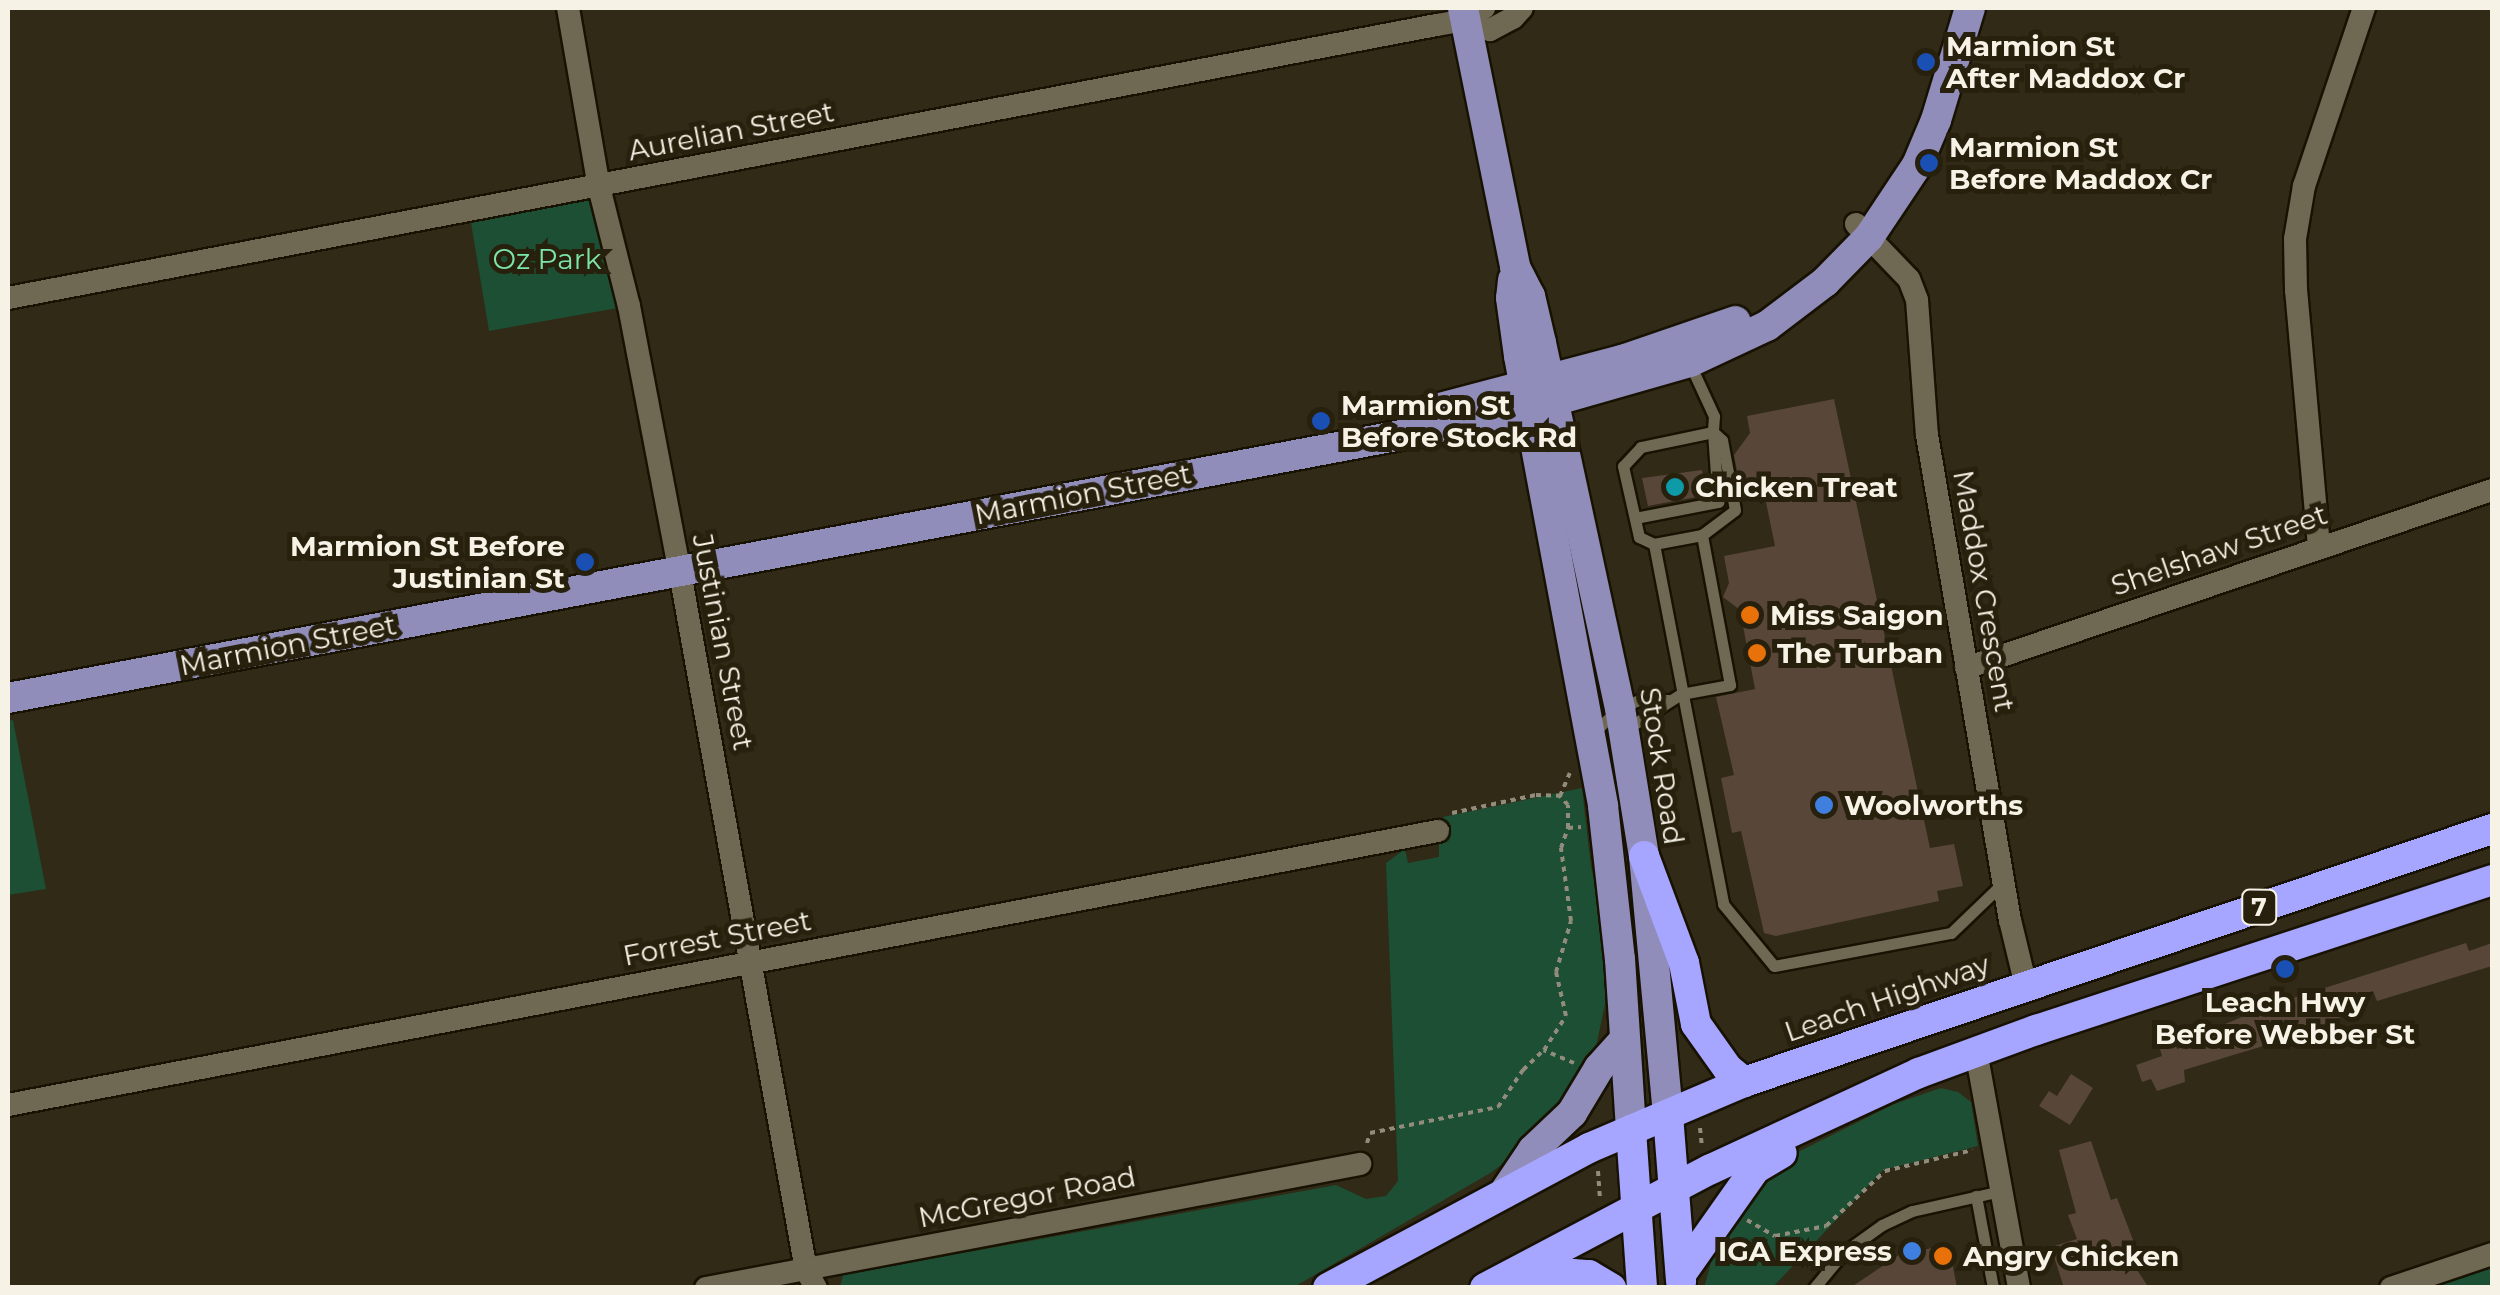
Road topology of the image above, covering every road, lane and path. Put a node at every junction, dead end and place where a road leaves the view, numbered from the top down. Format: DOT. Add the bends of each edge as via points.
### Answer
graph roads {
  1 [pos="568,8"];
  2 [pos="1522,8"];
  3 [pos="1953,8"];
  4 [pos="1970,8"];
  5 [pos="2364,8"];
  6 [pos="1471,12"];
  7 [pos="599,187"];
  8 [pos="1863,230"];
  9 [pos="8,298"];
  10 [pos="1686,352"];
  11 [pos="1539,394"];
  12 [pos="1714,432"];
  13 [pos="2492,490"];
  14 [pos="1635,518"];
  15 [pos="1702,535"];
  16 [pos="1654,544"];
  17 [pos="2320,546"];
  18 [pos="678,562"];
  19 [pos="1966,668"];
  20 [pos="8,681"];
  21 [pos="1675,697"];
  22 [pos="8,698"];
  23 [pos="1622,720"];
  24 [pos="1591,734"];
  25 [pos="1578,780"];
  26 [pos="1560,796"];
  27 [pos="1582,811"];
  28 [pos="1568,828"];
  29 [pos="2492,829"];
  30 [pos="1438,831"];
  31 [pos="1644,856"];
  32 [pos="2492,880"];
  33 [pos="2004,882"];
  34 [pos="753,962"];
  35 [pos="2026,986"];
  36 [pos="1624,1040"];
  37 [pos="1544,1050"];
  38 [pos="1976,1051"];
  39 [pos="1578,1067"];
  40 [pos="1744,1082"];
  41 [pos="1859,1100"];
  42 [pos="1698,1102"];
  43 [pos="8,1105"];
  44 [pos="1668,1114"];
  45 [pos="1631,1130"];
  46 [pos="1596,1145"];
  47 [pos="1995,1146"];
  48 [pos="1360,1164"];
  49 [pos="1703,1173"];
  50 [pos="1674,1188"];
  51 [pos="2002,1192"];
  52 [pos="1504,1193"];
  53 [pos="1976,1196"];
  54 [pos="1635,1208"];
  55 [pos="1747,1220"];
  56 [pos="1602,1225"];
  57 [pos="2492,1254"];
  58 [pos="811,1279"];
  59 [pos="1681,1280"];
  60 [pos="1492,1284"];
  61 [pos="706,1288"];
  62 [pos="1328,1288"];
  63 [pos="1611,1288"];
  64 [pos="1642,1288"];
  65 [pos="1814,1288"];
  66 [pos="1993,1288"];
  67 [pos="2018,1288"];
  68 [pos="2391,1288"];
  1 -- 7 [label="street, Justinian Street"];
  2 -- 6 [label="street, Aurelian Street" via="1490,30"];
  3 -- 8 [label="main road, Marmion Street" via="1903,155"];
  4 -- 8 [label="main road, Marmion Street" via="1917,166"];
  5 -- 17 [label="street" via="2304,186 2295,239"];
  6 -- 7 [label="street, Aurelian Street"];
  6 -- 11 [label="main road, Stock Road" via="1515,267 1530,296"];
  7 -- 9 [label="street, Aurelian Street"];
  7 -- 18 [label="street, Justinian Street"];
  8 -- 10 [label="main road, Marmion Street" via="1825,282 1767,326"];
  8 -- 19 [label="street, Maddox Crescent" via="1909,280 1917,300 1927,435"];
  10 -- 11 [label="main road, Marmion Street"];
  10 -- 12 [label="lane" via="1714,416"];
  11 -- 18 [label="main road, Marmion Street"];
  11 -- 23 [label="main road, Stock Road"];
  11 -- 24 [label="main road, Stock Road"];
  12 -- 14 [label="lane" via="1642,447 1623,466"];
  12 -- 14 [label="lane" via="1718,502"];
  12 -- 15 [label="lane" via="1722,440 1735,510"];
  13 -- 17 [label="street, Shelshaw Street"];
  14 -- 16 [label="lane" via="1639,537"];
  15 -- 16 [label="lane"];
  15 -- 21 [label="lane" via="1730,685"];
  16 -- 21 [label="lane"];
  17 -- 19 [label="street, Shelshaw Street"];
  18 -- 20 [label="main road, Marmion Street"];
  18 -- 22 [label="main road, Marmion Street"];
  18 -- 34 [label="street, Justinian Street"];
  19 -- 33 [label="street, Maddox Crescent"];
  21 -- 23 [label="lane" via="1661,710"];
  21 -- 23 [label="lane" via="1642,699"];
  21 -- 33 [label="lane" via="1724,904 1774,966 1951,933"];
  23 -- 24 [label="lane"];
  23 -- 31 [label="main road, Stock Road"];
  24 -- 36 [label="main road, Stock Road" via="1609,844"];
  25 -- 26 [label="path" via="1574,765"];
  26 -- 28 [label="path" via="1568,805"];
  26 -- 30 [label="path" via="1439,816"];
  27 -- 28 [label="path" via="1583,827"];
  28 -- 37 [label="path" via="1561,860 1571,921 1556,972 1566,1016"];
  29 -- 35 [label="highway, Leach Highway / 7"];
  30 -- 34 [label="street, Forrest Street"];
  31 -- 40 [label="highway" via="1684,963 1696,1024"];
  31 -- 44 [label="main road, Stock Road"];
  32 -- 38 [label="highway, 7"];
  33 -- 35 [label="street, Maddox Crescent"];
  34 -- 43 [label="street, Forrest Street"];
  34 -- 58 [label="street, Justinian Street"];
  35 -- 40 [label="highway, Leach Highway / 7"];
  36 -- 45 [label="main road, Stock Road"];
  36 -- 52 [label="main road"];
  37 -- 39 [label="path"];
  37 -- 48 [label="path" via="1498,1107 1370,1133"];
  38 -- 41 [label="highway, 7"];
  38 -- 47 [label="street"];
  40 -- 42 [label="highway, Leach Highway / 7"];
  41 -- 49 [label="highway, 7"];
  41 -- 59 [label="highway" via="1755,1169"];
  42 -- 44 [label="highway, Leach Highway / 7"];
  42 -- 49 [label="path"];
  44 -- 45 [label="highway, Leach Highway / 7"];
  44 -- 50 [label="highway, Stock Road"];
  45 -- 46 [label="highway, Leach Highway / 7"];
  45 -- 54 [label="highway, Stock Road"];
  46 -- 52 [label="highway, Leach Highway / 7"];
  46 -- 56 [label="path"];
  47 -- 51 [label="street"];
  47 -- 55 [label="path" via="1885,1172 1826,1226 1775,1236"];
  48 -- 58 [label="street, McGregor Road"];
  49 -- 50 [label="highway, 7"];
  50 -- 54 [label="highway, 7"];
  50 -- 59 [label="highway, Stock Road"];
  51 -- 53 [label="lane"];
  51 -- 67 [label="street"];
  52 -- 62 [label="highway, Leach Highway / 7"];
  53 -- 65 [label="lane" via="1882,1225 1843,1253"];
  53 -- 66 [label="lane"];
  54 -- 56 [label="highway, 7"];
  54 -- 64 [label="highway, Stock Road"];
  56 -- 60 [label="highway, 7"];
  57 -- 68 [label="street"];
  58 -- 61 [label="street, McGregor Road"];
  60 -- 63 [label="highway" via="1573,1274"];
}
